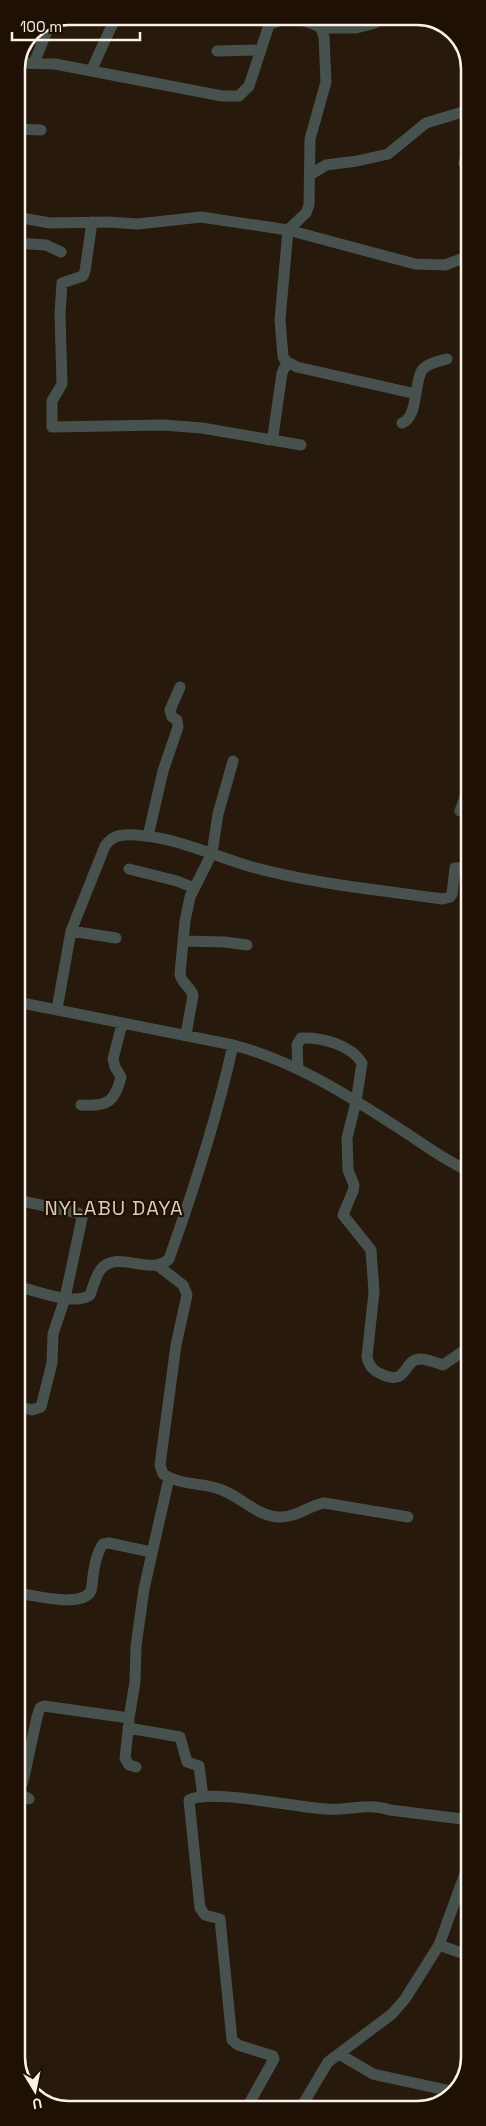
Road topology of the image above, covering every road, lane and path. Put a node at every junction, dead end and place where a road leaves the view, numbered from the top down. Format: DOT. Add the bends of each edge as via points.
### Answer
graph roads {
  1 [pos="113,25"];
  2 [pos="269,25"];
  3 [pos="314,25"];
  4 [pos="368,25"];
  5 [pos="321,28"];
  6 [pos="47,30"];
  7 [pos="260,50"];
  8 [pos="217,51"];
  9 [pos="26,63"];
  10 [pos="34,63"];
  11 [pos="91,71"];
  12 [pos="461,113"];
  13 [pos="25,129"];
  14 [pos="41,130"];
  15 [pos="310,175"];
  16 [pos="25,219"];
  17 [pos="92,222"];
  18 [pos="288,230"];
  19 [pos="25,244"];
  20 [pos="61,252"];
  21 [pos="461,259"];
  22 [pos="447,359"];
  23 [pos="287,362"];
  24 [pos="416,394"];
  25 [pos="402,423"];
  26 [pos="268,440"];
  27 [pos="301,445"];
  28 [pos="180,687"];
  29 [pos="233,760"];
  30 [pos="461,807"];
  31 [pos="460,811"];
  32 [pos="148,836"];
  33 [pos="212,853"];
  34 [pos="461,868"];
  35 [pos="129,869"];
  36 [pos="194,888"];
  37 [pos="70,931"];
  38 [pos="116,938"];
  39 [pos="183,940"];
  40 [pos="248,946"];
  41 [pos="25,1004"];
  42 [pos="57,1010"];
  43 [pos="122,1024"];
  44 [pos="186,1036"];
  45 [pos="233,1045"];
  46 [pos="298,1069"];
  47 [pos="356,1102"];
  48 [pos="81,1105"];
  49 [pos="461,1167"];
  50 [pos="25,1202"];
  51 [pos="157,1265"];
  52 [pos="25,1288"];
  53 [pos="65,1298"];
  54 [pos="461,1353"];
  55 [pos="25,1408"];
  56 [pos="169,1478"];
  57 [pos="408,1517"];
  58 [pos="151,1552"];
  59 [pos="25,1594"];
  60 [pos="129,1723"];
  61 [pos="25,1762"];
  62 [pos="136,1767"];
  63 [pos="25,1797"];
  64 [pos="203,1797"];
  65 [pos="29,1799"];
  66 [pos="461,1819"];
  67 [pos="461,1885"];
  68 [pos="439,1945"];
  69 [pos="461,1953"];
  70 [pos="339,2054"];
  71 [pos="446,2090"];
  72 [pos="250,2101"];
  73 [pos="304,2101"];
  1 -- 11 [label="street"];
  2 -- 7 [label="street"];
  3 -- 5 [label="street"];
  4 -- 5 [label="street"];
  5 -- 15 [label="street" via="326,82 310,139"];
  6 -- 10 [label="street"];
  7 -- 8 [label="street"];
  7 -- 11 [label="street" via="249,86 239,96 222,96"];
  9 -- 10 [label="street"];
  10 -- 11 [label="street"];
  12 -- 15 [label="street" via="426,124 388,154 326,165"];
  13 -- 14 [label="street"];
  15 -- 18 [label="street" via="308,209"];
  16 -- 17 [label="street" via="50,223"];
  17 -- 18 [label="street" via="156,223 201,217"];
  17 -- 26 [label="street" via="86,271 82,276 62,283 62,384 52,401 52,427 192,427"];
  18 -- 21 [label="street" via="415,264 445,265"];
  18 -- 23 [label="street" via="280,320 281,346"];
  19 -- 20 [label="street" via="46,245"];
  22 -- 24 [label="street" via="423,369"];
  23 -- 24 [label="street"];
  23 -- 26 [label="street" via="282,373 273,436"];
  24 -- 25 [label="street" via="409,417"];
  26 -- 27 [label="street"];
  28 -- 32 [label="street" via="170,710 178,726 163,771"];
  29 -- 33 [label="street" via="218,814"];
  30 -- 31 [label="street"];
  32 -- 33 [label="street"];
  32 -- 37 [label="street" via="117,835 109,840"];
  33 -- 34 [label="street" via="313,881 443,899 452,894 455,868"];
  33 -- 36 [label="street"];
  35 -- 36 [label="street"];
  36 -- 39 [label="street"];
  37 -- 38 [label="street"];
  37 -- 42 [label="street"];
  39 -- 40 [label="street"];
  39 -- 44 [label="street" via="181,981 191,989 192,995"];
  41 -- 42 [label="street"];
  42 -- 43 [label="street"];
  43 -- 44 [label="street"];
  43 -- 48 [label="street" via="113,1059 121,1077 117,1093 111,1100 98,1105"];
  44 -- 45 [label="street"];
  45 -- 46 [label="street" via="264,1053"];
  45 -- 51 [label="street" via="221,1100 190,1201 169,1259 165,1264"];
  46 -- 47 [label="street"];
  46 -- 47 [label="street" via="297,1045 301,1038 327,1041 352,1051 362,1063"];
  47 -- 49 [label="street"];
  47 -- 54 [label="street" via="347,1138 348,1170 354,1185 342,1215 371,1250 374,1292 367,1356 369,1364 380,1374 396,1378 421,1359 443,1365"];
  50 -- 53 [label="street" via="82,1216"];
  51 -- 53 [label="street" via="108,1264 101,1270 90,1295 80,1299"];
  51 -- 56 [label="street" via="183,1285 187,1295 176,1346 160,1465 160,1470"];
  52 -- 53 [label="street"];
  53 -- 55 [label="street" via="53,1334 52,1363 42,1407"];
  56 -- 57 [label="street" via="222,1490 270,1517 291,1517 324,1503"];
  56 -- 58 [label="street"];
  58 -- 59 [label="street" via="103,1544 89,1594 77,1600"];
  58 -- 60 [label="street" via="136,1646"];
  60 -- 61 [label="street" via="44,1706 40,1708"];
  60 -- 62 [label="street" via="126,1762"];
  60 -- 64 [label="street" via="180,1737 187,1762 200,1766"];
  63 -- 65 [label="street"];
  64 -- 66 [label="street" via="226,1796 325,1810 380,1806"];
  64 -- 72 [label="street" via="191,1798 188,1806 198,1901 205,1915 220,1919 232,2040 238,2045 274,2056"];
  67 -- 68 [label="street"];
  68 -- 69 [label="street"];
  68 -- 70 [label="street" via="398,2008"];
  70 -- 71 [label="street" via="373,2074"];
  70 -- 73 [label="street" via="328,2062"];
}
